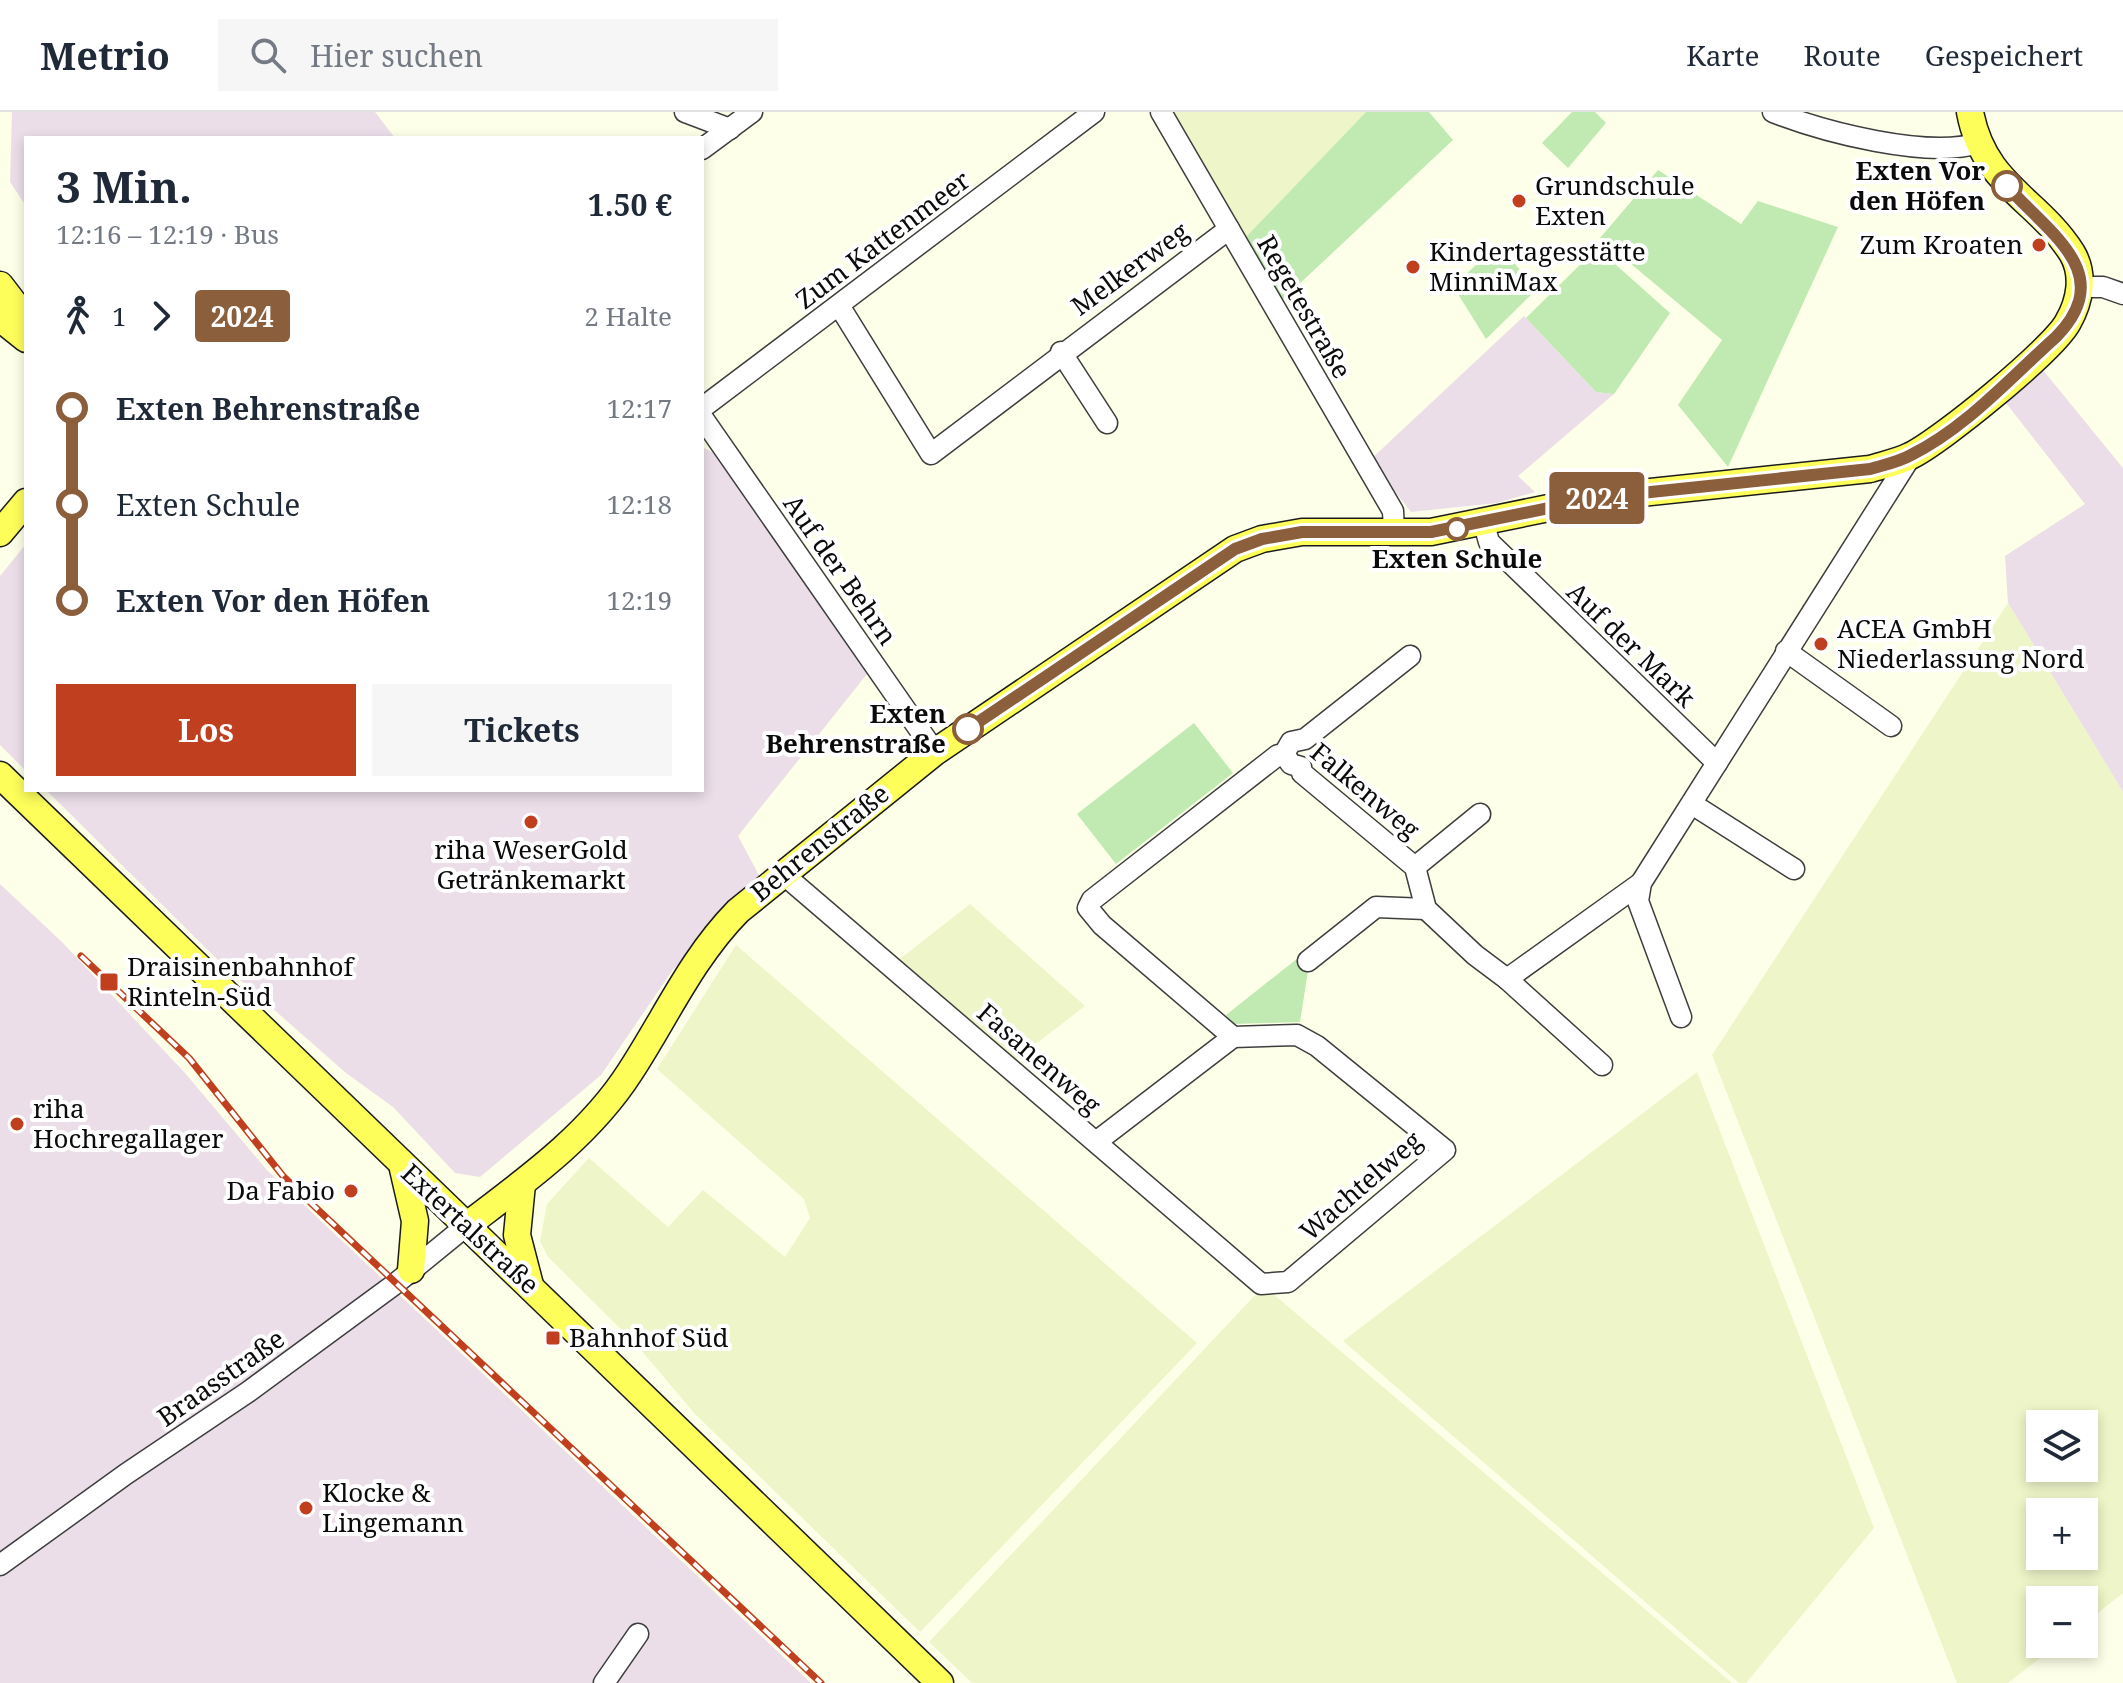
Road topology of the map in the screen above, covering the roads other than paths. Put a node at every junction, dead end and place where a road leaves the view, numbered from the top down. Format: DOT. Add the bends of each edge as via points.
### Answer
graph roads {
  1 [pos="685,112"];
  2 [pos="752,112"];
  3 [pos="1094,112"];
  4 [pos="1161,112"];
  5 [pos="1773,112"];
  6 [pos="1970,112"];
  7 [pos="730,129"];
  8 [pos="1979,143"];
  9 [pos="704,148"];
  10 [pos="1229,229"];
  11 [pos="0,285"];
  12 [pos="2080,287"];
  13 [pos="2123,294"];
  14 [pos="840,307"];
  15 [pos="24,316"];
  16 [pos="0,318"];
  17 [pos="24,337"];
  18 [pos="1061,352"];
  19 [pos="704,407"];
  20 [pos="704,420"];
  21 [pos="1107,423"];
  22 [pos="1911,456"];
  23 [pos="24,504"];
  24 [pos="1484,524"];
  25 [pos="1394,531"];
  26 [pos="0,533"];
  27 [pos="1786,651"];
  28 [pos="1410,656"];
  29 [pos="1891,726"];
  30 [pos="935,752"];
  31 [pos="1284,754"];
  32 [pos="1717,763"];
  33 [pos="0,775"];
  34 [pos="1692,804"];
  35 [pos="1480,814"];
  36 [pos="1415,867"];
  37 [pos="1794,869"];
  38 [pos="783,874"];
  39 [pos="1641,883"];
  40 [pos="1426,909"];
  41 [pos="1308,961"];
  42 [pos="1507,979"];
  43 [pos="1681,1017"];
  44 [pos="1233,1037"];
  45 [pos="1602,1065"];
  46 [pos="1096,1142"];
  47 [pos="402,1165"];
  48 [pos="522,1184"];
  49 [pos="466,1226"];
  50 [pos="411,1270"];
  51 [pos="1261,1284"];
  52 [pos="530,1285"];
  53 [pos="0,1565"];
  54 [pos="638,1634"];
  55 [pos="604,1683"];
  56 [pos="940,1683"];
  1 -- 7 [label="street"];
  2 -- 7 [label="street"];
  3 -- 14 [label="street, Zum Kattenmeer"];
  4 -- 10 [label="street, Regetestraße"];
  5 -- 8 [label="street" via="1919,148 1958,150"];
  6 -- 8 [label="main road"];
  7 -- 9 [label="street"];
  8 -- 12 [label="main road" via="1993,169 2072,252"];
  10 -- 18 [label="street, Melkerweg"];
  10 -- 25 [label="street, Regetestraße" via="1393,511"];
  11 -- 15 [label="main road"];
  12 -- 13 [label="street"];
  12 -- 22 [label="main road, Behrenstraße" via="2067,326 2056,337 1955,427"];
  14 -- 18 [label="street, Melkerweg" via="931,454"];
  14 -- 19 [label="street, Zum Kattenmeer"];
  16 -- 17 [label="main road"];
  18 -- 21 [label="street, Melkerweg"];
  20 -- 30 [label="street, Auf der Behrn"];
  22 -- 24 [label="main road, Behrenstraße" via="1870,469 1603,497"];
  22 -- 27 [label="street"];
  23 -- 26 [label="main road"];
  24 -- 25 [label="main road, Behrenstraße"];
  24 -- 32 [label="street, Auf der Mark" via="1489,542"];
  25 -- 30 [label="main road, Behrenstraße" via="1302,532 1235,549"];
  27 -- 29 [label="street"];
  27 -- 32 [label="street"];
  28 -- 31 [label="street, Falkenweg" via="1305,739 1291,742"];
  30 -- 38 [label="main road, Behrenstraße"];
  31 -- 36 [label="street, Falkenweg"];
  31 -- 44 [label="street, Falkenweg" via="1088,908"];
  32 -- 34 [label="street"];
  33 -- 47 [label="main road, Extertalstraße"];
  34 -- 37 [label="street"];
  34 -- 39 [label="street"];
  35 -- 36 [label="street, Falkenweg"];
  36 -- 40 [label="street, Falkenweg"];
  38 -- 46 [label="street, Fasanenweg"];
  38 -- 48 [label="main road, Behrenstraße" via="709,940 630,1073 605,1105"];
  39 -- 42 [label="street"];
  39 -- 43 [label="street" via="1638,901"];
  40 -- 41 [label="street" via="1376,907"];
  40 -- 42 [label="street"];
  42 -- 45 [label="street"];
  44 -- 46 [label="street"];
  44 -- 51 [label="street, Wachtelweg" via="1297,1035 1445,1150 1288,1282"];
  46 -- 51 [label="street, Fasanenweg"];
  47 -- 49 [label="main road, Extertalstraße"];
  47 -- 50 [label="main road" via="415,1221"];
  48 -- 49 [label="main road, Behrenstraße"];
  48 -- 52 [label="main road" via="517,1235"];
  49 -- 50 [label="street, Braasstraße"];
  49 -- 52 [label="main road, Extertalstraße"];
  50 -- 53 [label="street, Braasstraße" via="248,1392"];
  52 -- 56 [label="main road, Extertalstraße"];
  54 -- 55 [label="street"];
}
